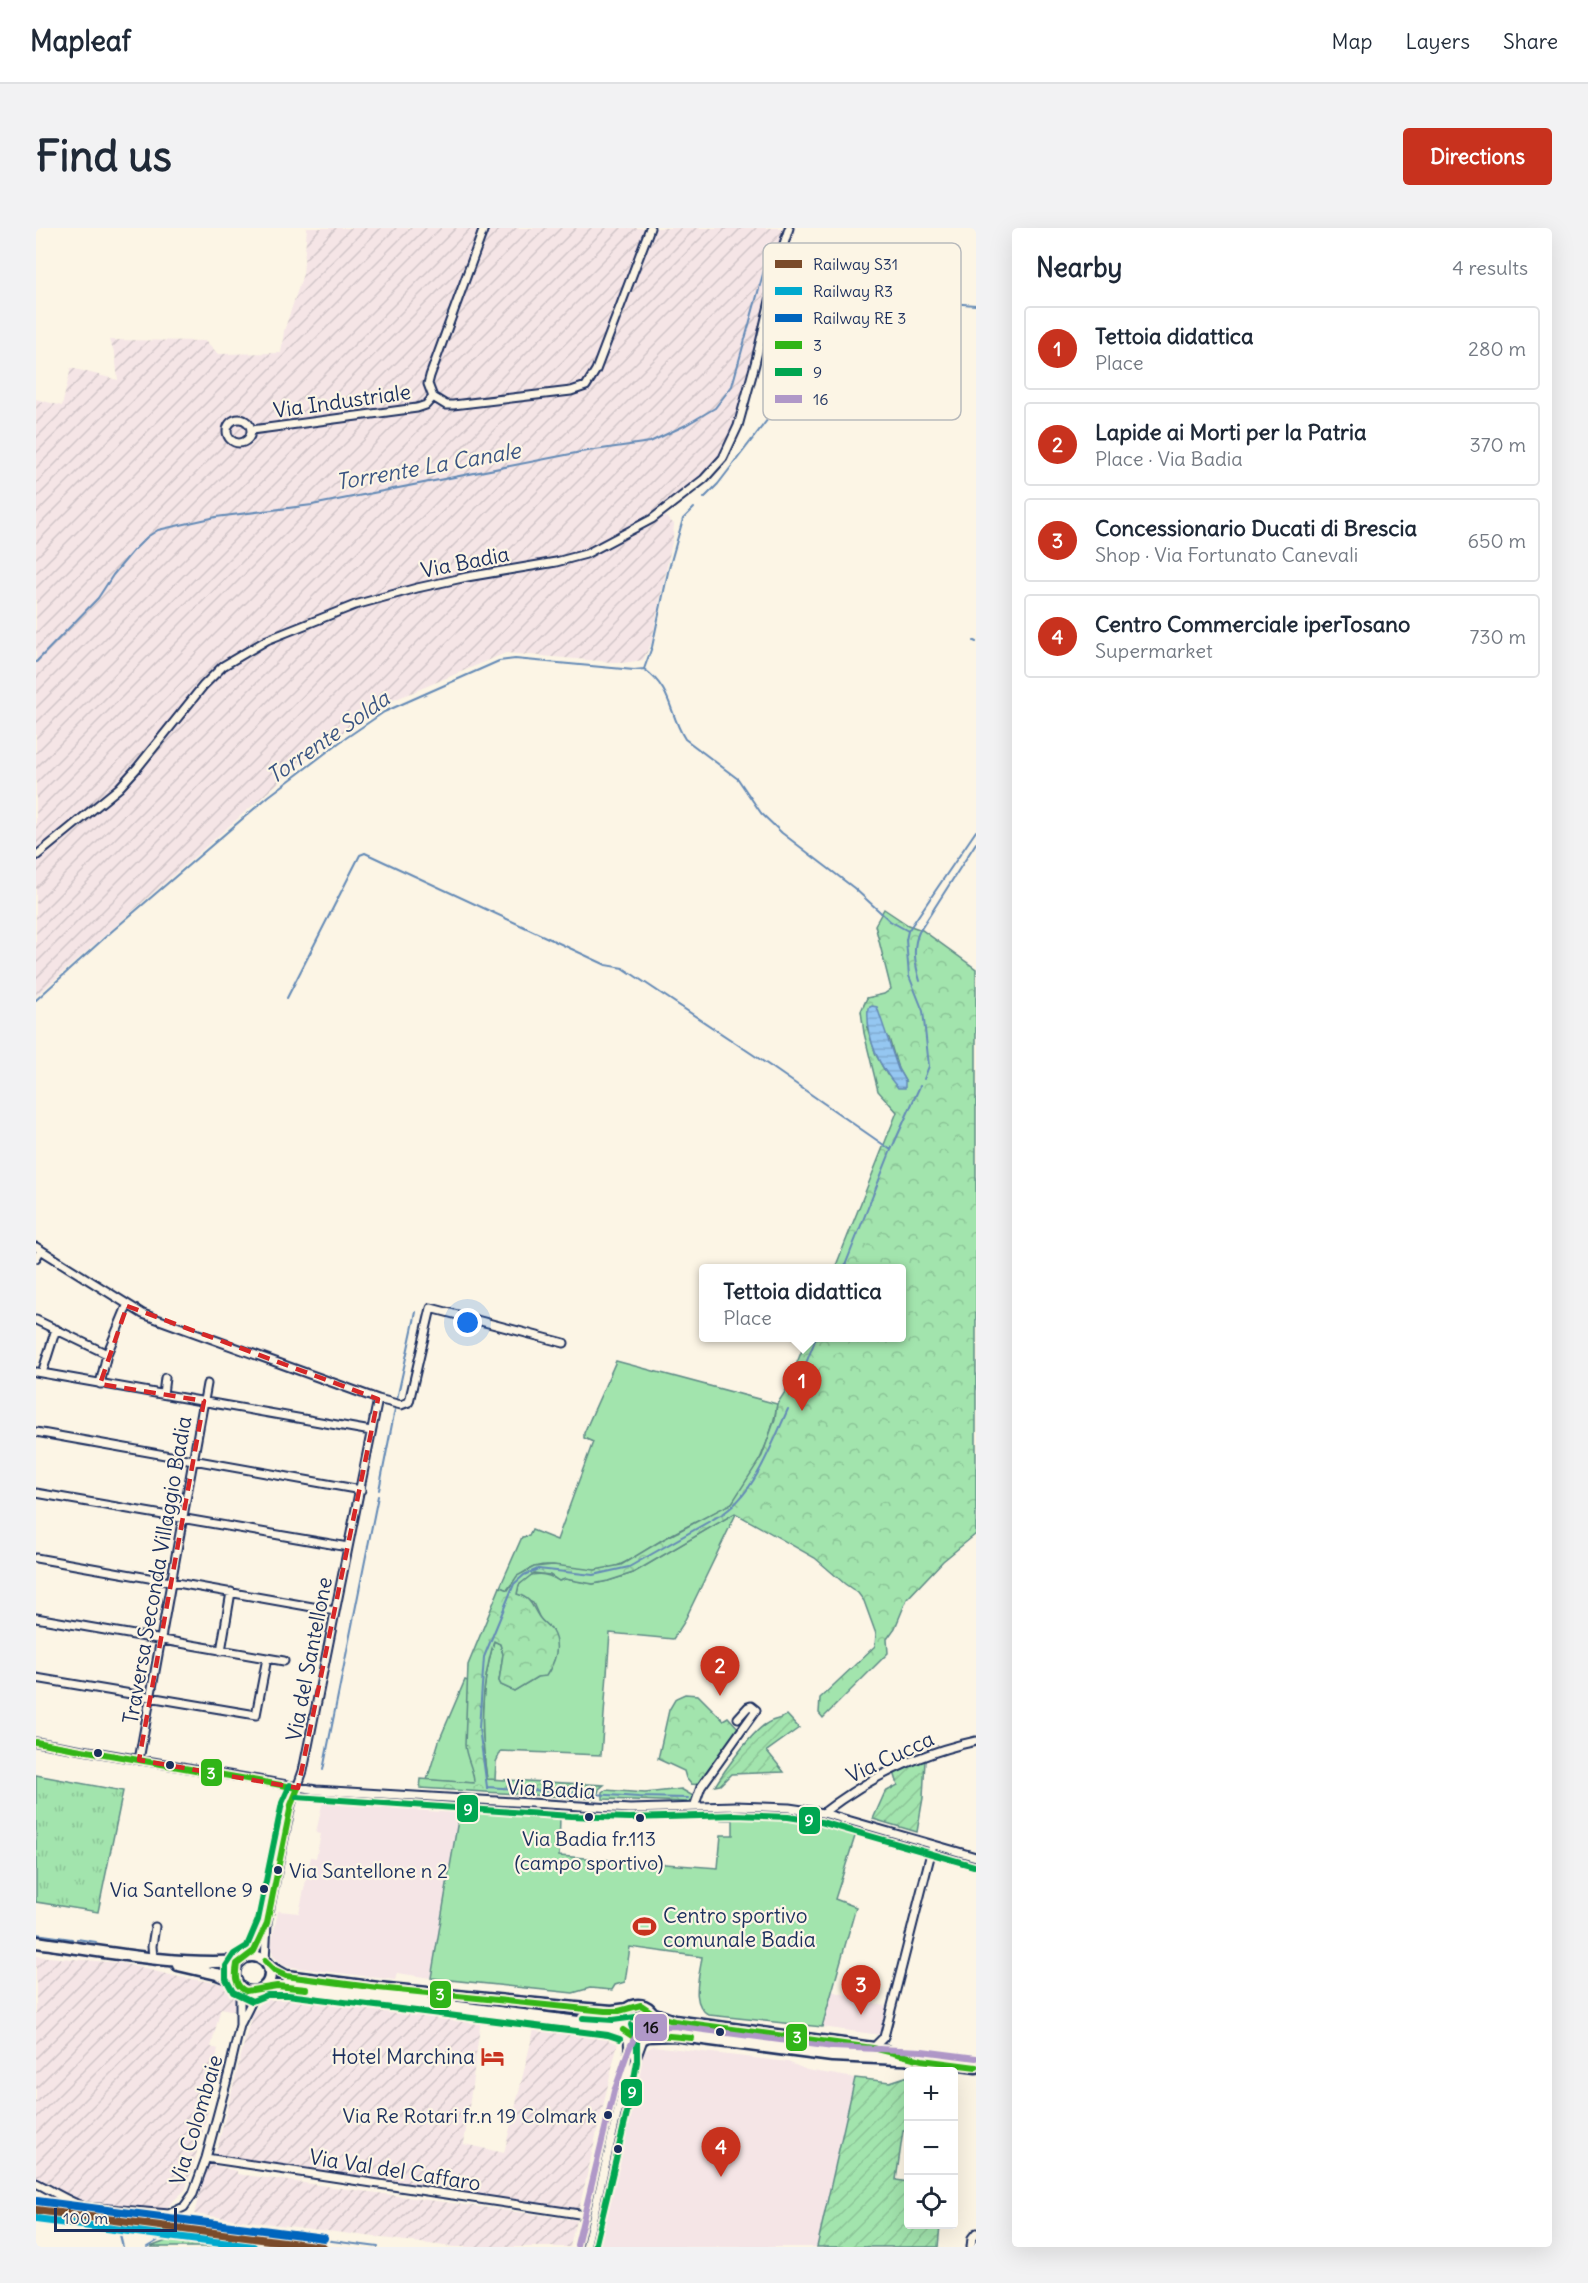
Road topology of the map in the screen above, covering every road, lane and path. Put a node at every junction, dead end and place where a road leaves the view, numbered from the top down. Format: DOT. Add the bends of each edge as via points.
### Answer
graph roads {
  1 [pos="484,228"];
  2 [pos="650,228"];
  3 [pos="789,228"];
  4 [pos="784,243"];
  5 [pos="763,330"];
  6 [pos="434,397"];
  7 [pos="252,430"];
  8 [pos="36,856"];
  9 [pos="38,1249"];
  10 [pos="36,1258"];
  11 [pos="127,1306"];
  12 [pos="36,1320"];
  13 [pos="56,1329"];
  14 [pos="564,1343"];
  15 [pos="107,1354"];
  16 [pos="39,1373"];
  17 [pos="165,1378"];
  18 [pos="100,1384"];
  19 [pos="207,1384"];
  20 [pos="163,1394"];
  21 [pos="378,1399"];
  22 [pos="204,1401"];
  23 [pos="371,1431"];
  24 [pos="36,1432"];
  25 [pos="195,1459"];
  26 [pos="361,1490"];
  27 [pos="36,1493"];
  28 [pos="184,1519"];
  29 [pos="348,1547"];
  30 [pos="36,1557"];
  31 [pos="172,1582"];
  32 [pos="231,1592"];
  33 [pos="335,1611"];
  34 [pos="36,1618"];
  35 [pos="162,1640"];
  36 [pos="221,1650"];
  37 [pos="267,1658"];
  38 [pos="284,1661"];
  39 [pos="36,1678"];
  40 [pos="152,1699"];
  41 [pos="738,1718"];
  42 [pos="976,1741"];
  43 [pos="36,1742"];
  44 [pos="139,1760"];
  45 [pos="298,1788"];
  46 [pos="694,1808"];
  47 [pos="823,1813"];
  48 [pos="933,1845"];
  49 [pos="976,1857"];
  50 [pos="267,1923"];
  51 [pos="155,1927"];
  52 [pos="36,1942"];
  53 [pos="148,1957"];
  54 [pos="244,1959"];
  55 [pos="266,1964"];
  56 [pos="238,1984"];
  57 [pos="261,1989"];
  58 [pos="627,2009"];
  59 [pos="652,2013"];
  60 [pos="240,2025"];
  61 [pos="625,2032"];
  62 [pos="646,2036"];
  63 [pos="873,2048"];
  64 [pos="922,2060"];
  65 [pos="976,2067"];
  66 [pos="622,2094"];
  67 [pos="206,2158"];
  68 [pos="36,2183"];
  69 [pos="579,2214"];
  70 [pos="976,2233"];
  71 [pos="586,2247"];
  72 [pos="971,2247"];
  1 -- 6 [label="street, Via Industriale" via="430,376"];
  2 -- 6 [label="street, Via Industriale" via="596,370 586,386 453,405"];
  3 -- 4 [label="street, Via Badia"];
  5 -- 8 [label="street, Via Badia" via="738,426 723,458 704,479 652,519 586,554 417,588 355,605 267,640 223,666 119,788"];
  6 -- 7 [label="street, Via Industriale" via="417,408"];
  9 -- 10 [label="street"];
  9 -- 11 [label="street"];
  11 -- 15 [label="street"];
  11 -- 21 [label="street"];
  12 -- 13 [label="street"];
  13 -- 15 [label="street"];
  13 -- 16 [label="street"];
  14 -- 21 [label="street" via="431,1308 409,1402 401,1405"];
  15 -- 18 [label="street"];
  16 -- 18 [label="street"];
  17 -- 20 [label="street"];
  18 -- 20 [label="street"];
  19 -- 22 [label="street, Traversa Seconda Villaggio Badia"];
  20 -- 22 [label="street"];
  21 -- 23 [label="street, Via del Santellone"];
  22 -- 23 [label="street"];
  22 -- 25 [label="street, Traversa Seconda Villaggio Badia"];
  23 -- 26 [label="street, Via del Santellone"];
  24 -- 25 [label="street"];
  25 -- 26 [label="street"];
  25 -- 28 [label="street, Traversa Seconda Villaggio Badia"];
  26 -- 29 [label="street, Via del Santellone"];
  27 -- 28 [label="street"];
  28 -- 29 [label="street"];
  28 -- 31 [label="street, Traversa Seconda Villaggio Badia"];
  29 -- 33 [label="street, Via del Santellone"];
  30 -- 31 [label="street"];
  31 -- 32 [label="street"];
  31 -- 35 [label="street, Traversa Seconda Villaggio Badia"];
  32 -- 33 [label="street"];
  32 -- 36 [label="street"];
  33 -- 45 [label="street, Via del Santellone"];
  34 -- 35 [label="street"];
  35 -- 36 [label="street"];
  35 -- 40 [label="street, Traversa Seconda Villaggio Badia"];
  36 -- 37 [label="street"];
  37 -- 38 [label="street"];
  37 -- 40 [label="street" via="256,1715"];
  39 -- 40 [label="street"];
  40 -- 44 [label="street, Traversa Seconda Villaggio Badia"];
  41 -- 46 [label="street" via="748,1707 755,1709 701,1787"];
  42 -- 47 [label="street, Via Cucca" via="884,1774"];
  43 -- 44 [label="street, Via Badia"];
  44 -- 45 [label="street, Via Badia"];
  45 -- 46 [label="street, Via Badia" via="571,1807"];
  45 -- 50 [label="street, Via del Santellone" via="291,1805"];
  46 -- 47 [label="street, Via Badia" via="758,1806"];
  47 -- 48 [label="street, Via Badia"];
  48 -- 49 [label="street, Via Badia"];
  48 -- 63 [label="street" via="884,2037"];
  50 -- 54 [label="street, Via del Santellone" via="260,1941"];
  50 -- 55 [label="street, Via del Santellone"];
  51 -- 53 [label="street"];
  52 -- 53 [label="main road"];
  53 -- 54 [label="main road" via="218,1962"];
  53 -- 56 [label="main road" via="216,1974"];
  54 -- 55 [label="main road" via="254,1956"];
  54 -- 56 [label="main road" via="235,1968"];
  55 -- 57 [label="main road" via="270,1979"];
  55 -- 58 [label="main road" via="286,1976 378,1988 576,2008"];
  56 -- 57 [label="main road" via="248,1992"];
  56 -- 60 [label="street, Via Colombaie"];
  57 -- 60 [label="street, Via Colombaie"];
  57 -- 61 [label="main road" via="288,1986 610,2026"];
  58 -- 59 [label="main road" via="640,2005"];
  58 -- 61 [label="main road" via="621,2021"];
  59 -- 62 [label="main road" via="654,2025"];
  59 -- 63 [label="main road" via="685,2023"];
  60 -- 67 [label="street, Via Colombaie"];
  61 -- 62 [label="main road" via="635,2038"];
  61 -- 66 [label="street" via="629,2052"];
  62 -- 64 [label="main road" via="673,2035 832,2056"];
  62 -- 66 [label="street"];
  63 -- 64 [label="main road"];
  64 -- 65 [label="main road"];
  66 -- 71 [label="street"];
  67 -- 68 [label="street, Via Colombaie" via="193,2194 184,2206 169,2214 75,2205"];
  67 -- 69 [label="street, Via Val del Caffaro"];
  70 -- 72 [label="street"];
}
